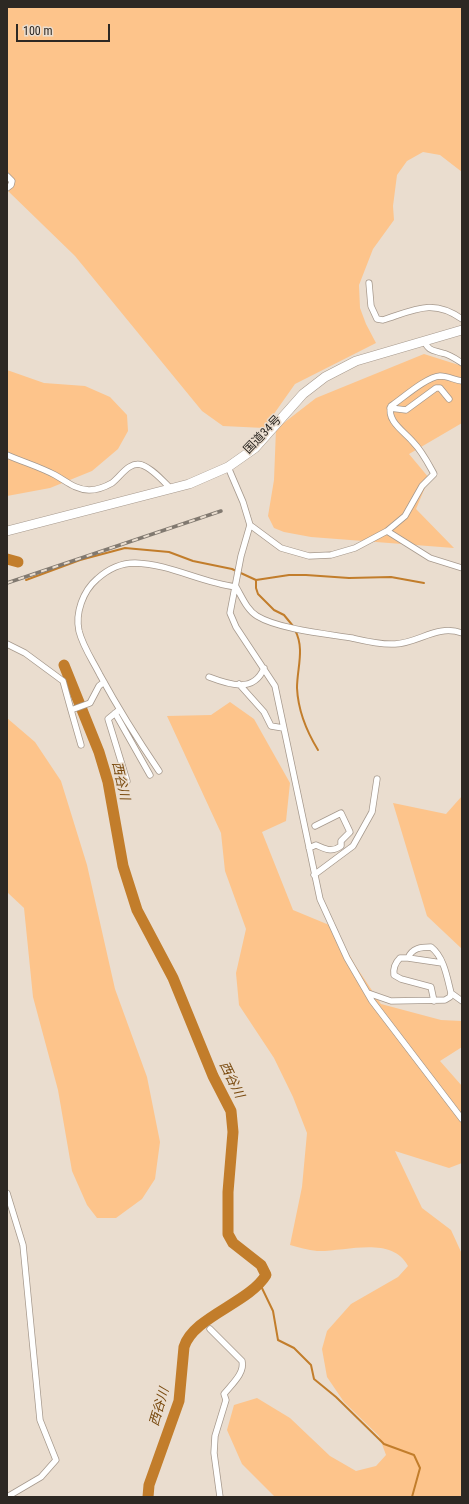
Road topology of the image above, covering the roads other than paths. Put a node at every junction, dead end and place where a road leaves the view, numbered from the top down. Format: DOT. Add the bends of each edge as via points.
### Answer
graph roads {
  1 [pos="7,176"];
  2 [pos="7,188"];
  3 [pos="369,283"];
  4 [pos="462,319"];
  5 [pos="462,330"];
  6 [pos="424,341"];
  7 [pos="462,363"];
  8 [pos="462,381"];
  9 [pos="449,399"];
  10 [pos="390,408"];
  11 [pos="7,455"];
  12 [pos="228,467"];
  13 [pos="171,489"];
  14 [pos="250,525"];
  15 [pos="7,531"];
  16 [pos="387,531"];
  17 [pos="462,568"];
  18 [pos="236,587"];
  19 [pos="462,633"];
  20 [pos="7,644"];
  21 [pos="264,668"];
  22 [pos="209,677"];
  23 [pos="104,682"];
  24 [pos="239,684"];
  25 [pos="73,709"];
  26 [pos="117,711"];
  27 [pos="283,728"];
  28 [pos="82,745"];
  29 [pos="159,771"];
  30 [pos="150,775"];
  31 [pos="377,779"];
  32 [pos="128,781"];
  33 [pos="315,826"];
  34 [pos="309,848"];
  35 [pos="314,875"];
  36 [pos="408,958"];
  37 [pos="441,958"];
  38 [pos="368,993"];
  39 [pos="451,993"];
  40 [pos="434,1001"];
  41 [pos="462,1001"];
  42 [pos="462,1119"];
  43 [pos="7,1193"];
  44 [pos="210,1329"];
  45 [pos="7,1497"];
  46 [pos="220,1497"];
  1 -- 2 [label="street" via="12,181"];
  3 -- 4 [label="street" via="371,306 377,319 383,320 423,306 432,306"];
  5 -- 6 [label="highway, 国道34号"];
  6 -- 7 [label="street" via="433,352 442,353"];
  6 -- 12 [label="highway, 国道34号" via="356,361 325,377 294,403 255,448"];
  8 -- 10 [label="street" via="448,377 433,378"];
  9 -- 10 [label="street" via="440,388 436,388 406,410"];
  10 -- 16 [label="street" via="397,427 413,441 434,474 422,486 405,516"];
  11 -- 13 [label="street" via="55,475 78,489 102,488 135,465 149,469"];
  12 -- 13 [label="highway, 国道34号"];
  12 -- 14 [label="street"];
  13 -- 15 [label="highway, 国道34号"];
  14 -- 16 [label="street" via="281,548 309,556 332,555 355,548"];
  14 -- 18 [label="street"];
  16 -- 17 [label="street" via="430,558"];
  18 -- 19 [label="street" via="256,616 307,631 395,644 439,630 452,629"];
  18 -- 21 [label="street" via="230,613 236,627"];
  18 -- 23 [label="street" via="135,563 119,566 104,573 91,584 83,597 79,613 79,631 86,650"];
  20 -- 25 [label="street" via="25,653 63,681"];
  21 -- 24 [label="street" via="256,681 251,684"];
  21 -- 27 [label="street" via="275,686"];
  22 -- 24 [label="street"];
  23 -- 25 [label="street" via="90,703"];
  23 -- 26 [label="street"];
  24 -- 27 [label="street" via="264,712 271,726"];
  25 -- 28 [label="street"];
  26 -- 29 [label="street"];
  26 -- 30 [label="street"];
  26 -- 32 [label="street" via="108,719"];
  27 -- 34 [label="street"];
  31 -- 35 [label="street" via="372,812 353,846"];
  33 -- 34 [label="street" via="342,813 350,832 341,841 341,846 335,850 316,845"];
  34 -- 35 [label="street"];
  35 -- 38 [label="street" via="320,900 347,958"];
  36 -- 37 [label="street"];
  36 -- 37 [label="street" via="416,948 431,947"];
  36 -- 40 [label="street" via="400,958 396,962 394,975 431,987"];
  37 -- 39 [label="street"];
  38 -- 40 [label="street" via="391,1001"];
  38 -- 42 [label="street"];
  39 -- 40 [label="street" via="445,1000"];
  39 -- 41 [label="street"];
  43 -- 45 [label="street" via="23,1245 40,1420 56,1460 42,1477"];
  44 -- 46 [label="street" via="242,1360 243,1366 224,1394 226,1400 215,1436 214,1453"];
}
